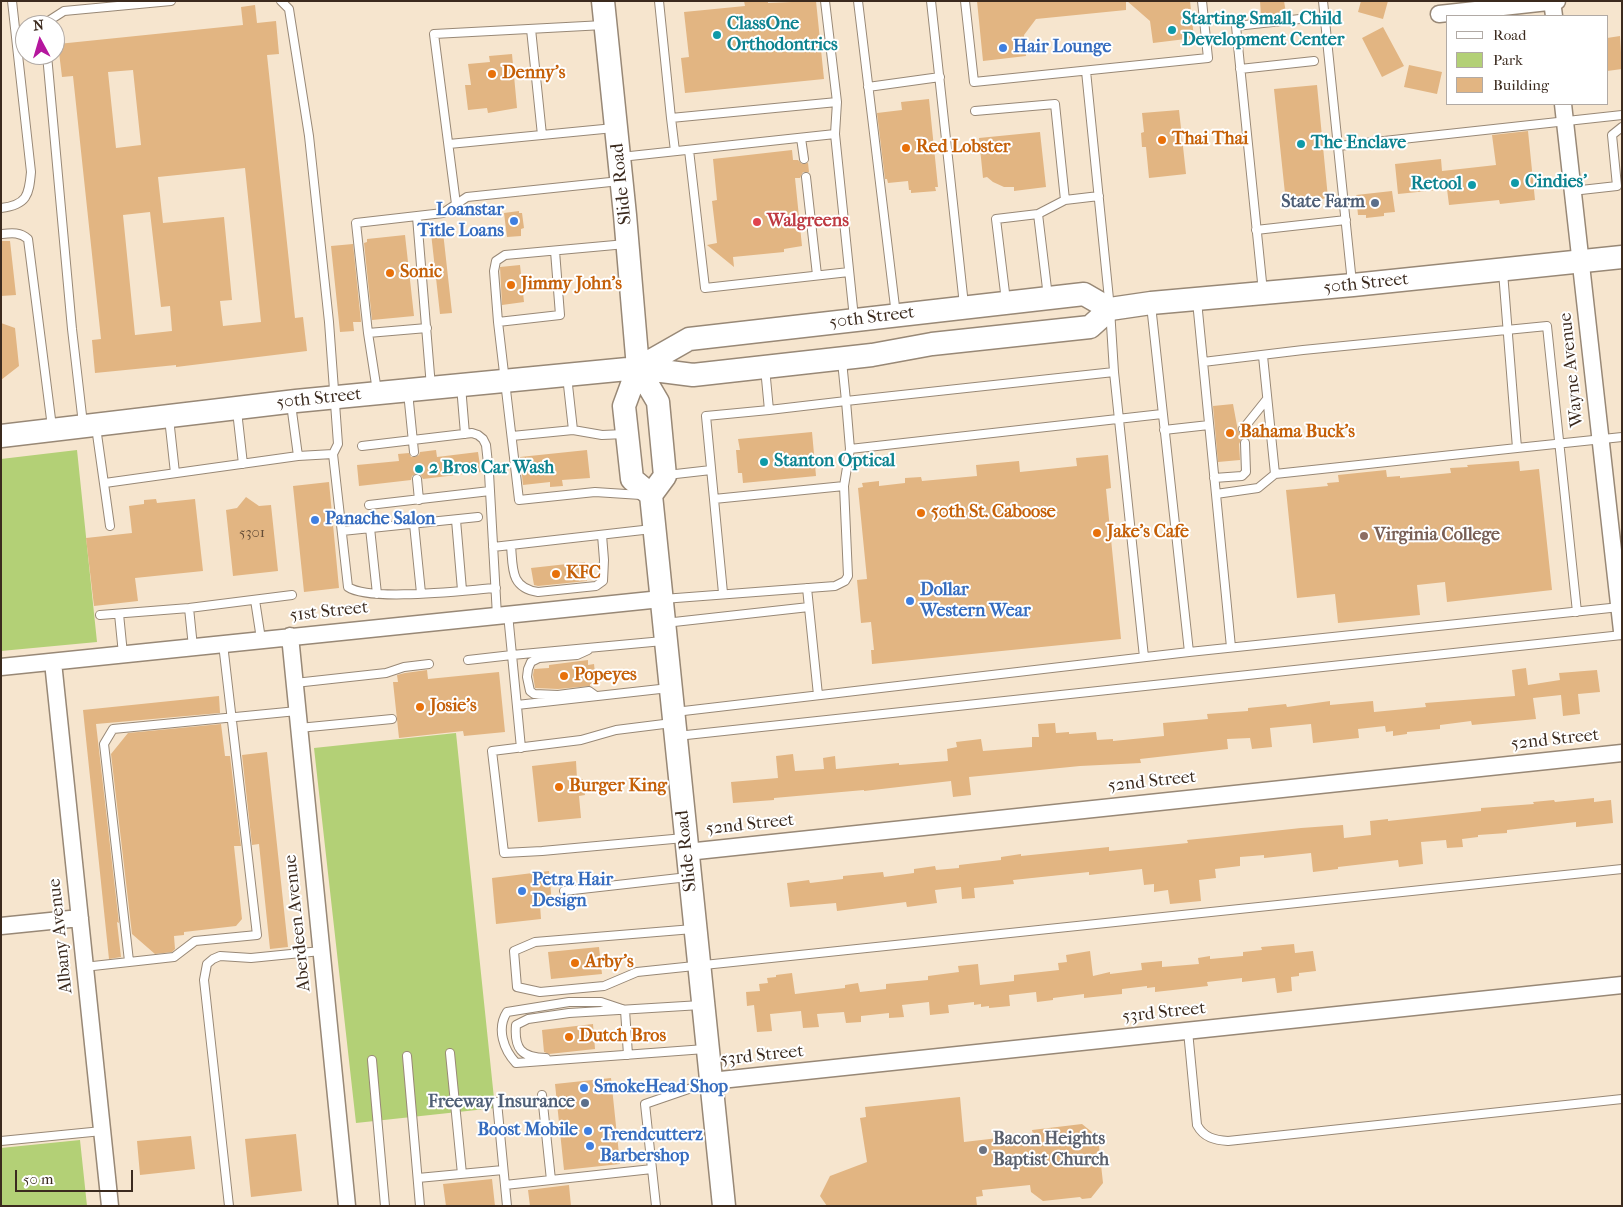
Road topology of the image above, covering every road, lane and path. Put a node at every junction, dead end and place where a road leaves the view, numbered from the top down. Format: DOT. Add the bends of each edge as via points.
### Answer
graph roads {
  1 [pos="12,1"];
  2 [pos="171,1"];
  3 [pos="280,1"];
  4 [pos="603,1"];
  5 [pos="659,1"];
  6 [pos="825,1"];
  7 [pos="858,1"];
  8 [pos="931,1"];
  9 [pos="965,1"];
  10 [pos="1202,1"];
  11 [pos="1323,1"];
  12 [pos="1557,1"];
  13 [pos="1552,2"];
  14 [pos="1439,14"];
  15 [pos="58,15"];
  16 [pos="1554,15"];
  17 [pos="1309,18"];
  18 [pos="605,25"];
  19 [pos="531,29"];
  20 [pos="1314,61"];
  21 [pos="47,65"];
  22 [pos="1240,68"];
  23 [pos="1086,71"];
  24 [pos="940,77"];
  25 [pos="868,87"];
  26 [pos="837,102"];
  27 [pos="1563,105"];
  28 [pos="975,111"];
  29 [pos="1622,115"];
  30 [pos="671,118"];
  31 [pos="1565,121"];
  32 [pos="1622,127"];
  33 [pos="616,128"];
  34 [pos="835,134"];
  35 [pos="542,135"];
  36 [pos="801,138"];
  37 [pos="449,144"];
  38 [pos="1338,146"];
  39 [pos="689,150"];
  40 [pos="675,151"];
  41 [pos="619,157"];
  42 [pos="804,159"];
  43 [pos="806,177"];
  44 [pos="622,181"];
  45 [pos="1572,191"];
  46 [pos="1099,196"];
  47 [pos="1065,200"];
  48 [pos="456,204"];
  49 [pos="1,208"];
  50 [pos="1038,214"];
  51 [pos="417,217"];
  52 [pos="1346,220"];
  53 [pos="1256,230"];
  54 [pos="1,234"];
  55 [pos="628,244"];
  56 [pos="555,251"];
  57 [pos="1622,257"];
  58 [pos="1580,262"];
  59 [pos="1503,270"];
  60 [pos="850,272"];
  61 [pos="817,275"];
  62 [pos="1352,285"];
  63 [pos="1263,294"];
  64 [pos="1048,297"];
  65 [pos="1197,300"];
  66 [pos="1006,302"];
  67 [pos="1151,304"];
  68 [pos="964,307"];
  69 [pos="1110,309"];
  70 [pos="896,315"];
  71 [pos="854,320"];
  72 [pos="498,322"];
  73 [pos="427,328"];
  74 [pos="1507,329"];
  75 [pos="368,333"];
  76 [pos="1263,356"];
  77 [pos="841,358"];
  78 [pos="1203,362"];
  79 [pos="765,366"];
  80 [pos="638,368"];
  81 [pos="1114,372"];
  82 [pos="567,374"];
  83 [pos="505,380"];
  84 [pos="460,384"];
  85 [pos="431,387"];
  86 [pos="408,390"];
  87 [pos="377,393"];
  88 [pos="335,397"];
  89 [pos="1268,399"];
  90 [pos="291,402"];
  91 [pos="846,402"];
  92 [pos="237,408"];
  93 [pos="769,410"];
  94 [pos="1162,414"];
  95 [pos="168,416"];
  96 [pos="1119,419"];
  97 [pos="90,425"];
  98 [pos="1209,425"];
  99 [pos="1243,429"];
  100 [pos="52,430"];
  101 [pos="573,430"];
  102 [pos="1164,430"];
  103 [pos="627,433"];
  104 [pos="465,434"];
  105 [pos="1,436"];
  106 [pos="512,436"];
  107 [pos="1622,437"];
  108 [pos="1600,439"];
  109 [pos="413,440"];
  110 [pos="1245,443"];
  111 [pos="1559,444"];
  112 [pos="362,446"];
  113 [pos="1517,448"];
  114 [pos="850,449"];
  115 [pos="414,452"];
  116 [pos="333,454"];
  117 [pos="298,456"];
  118 [pos="242,464"];
  119 [pos="711,470"];
  120 [pos="175,473"];
  121 [pos="1275,474"];
  122 [pos="665,476"];
  123 [pos="1214,478"];
  124 [pos="417,479"];
  125 [pos="105,483"];
  126 [pos="844,486"];
  127 [pos="490,491"];
  128 [pos="1216,494"];
  129 [pos="651,495"];
  130 [pos="714,499"];
  131 [pos="419,500"];
  132 [pos="369,505"];
  133 [pos="478,517"];
  134 [pos="456,520"];
  135 [pos="414,524"];
  136 [pos="110,526"];
  137 [pos="370,528"];
  138 [pos="654,529"];
  139 [pos="342,531"];
  140 [pos="602,535"];
  141 [pos="511,545"];
  142 [pos="493,547"];
  143 [pos="496,588"];
  144 [pos="807,588"];
  145 [pos="462,590"];
  146 [pos="421,593"];
  147 [pos="723,593"];
  148 [pos="377,594"];
  149 [pos="292,596"];
  150 [pos="661,599"];
  151 [pos="255,600"];
  152 [pos="809,607"];
  153 [pos="1620,607"];
  154 [pos="189,608"];
  155 [pos="1577,612"];
  156 [pos="119,614"];
  157 [pos="100,615"];
  158 [pos="502,615"];
  159 [pos="1622,631"];
  160 [pos="664,632"];
  161 [pos="290,636"];
  162 [pos="1622,636"];
  163 [pos="261,639"];
  164 [pos="223,644"];
  165 [pos="193,647"];
  166 [pos="1231,647"];
  167 [pos="592,648"];
  168 [pos="1189,652"];
  169 [pos="123,654"];
  170 [pos="512,654"];
  171 [pos="1144,657"];
  172 [pos="468,660"];
  173 [pos="54,662"];
  174 [pos="429,664"];
  175 [pos="1,667"];
  176 [pos="294,683"];
  177 [pos="670,688"];
  178 [pos="818,695"];
  179 [pos="596,696"];
  180 [pos="517,705"];
  181 [pos="297,711"];
  182 [pos="232,718"];
  183 [pos="392,719"];
  184 [pos="674,724"];
  185 [pos="299,728"];
  186 [pos="521,748"];
  187 [pos="1622,753"];
  188 [pos="687,845"];
  189 [pos="1622,869"];
  190 [pos="690,877"];
  191 [pos="564,891"];
  192 [pos="80,918"];
  193 [pos="1,926"];
  194 [pos="696,929"];
  195 [pos="321,951"];
  196 [pos="129,961"];
  197 [pos="700,966"];
  198 [pos="84,967"];
  199 [pos="1622,985"];
  200 [pos="704,1004"];
  201 [pos="625,1010"];
  202 [pos="1188,1031"];
  203 [pos="708,1049"];
  204 [pos="450,1054"];
  205 [pos="628,1055"];
  206 [pos="407,1056"];
  207 [pos="611,1056"];
  208 [pos="372,1060"];
  209 [pos="711,1081"];
  210 [pos="542,1095"];
  211 [pos="1622,1099"];
  212 [pos="497,1102"];
  213 [pos="102,1131"];
  214 [pos="1,1141"];
  215 [pos="652,1169"];
  216 [pos="504,1170"];
  217 [pos="462,1174"];
  218 [pos="418,1178"];
  219 [pos="551,1180"];
  220 [pos="505,1185"];
  221 [pos="110,1206"];
  222 [pos="229,1206"];
  223 [pos="347,1206"];
  224 [pos="385,1206"];
  225 [pos="420,1206"];
  226 [pos="507,1206"];
  227 [pos="656,1206"];
  228 [pos="724,1206"];
  1 -- 49 [label="lane" via="31,172 28,194 21,203"];
  2 -- 15 [label="lane" via="64,11"];
  3 -- 88 [label="lane" via="288,9 309,136"];
  4 -- 18 [label="main road, Slide Road"];
  5 -- 30 [label="lane"];
  6 -- 26 [label="lane"];
  7 -- 25 [label="lane"];
  8 -- 24 [label="lane"];
  9 -- 23 [label="lane" via="974,82"];
  10 -- 23 [label="lane" via="1208,58"];
  11 -- 38 [label="lane"];
  12 -- 13 [label="street"];
  13 -- 14 [label="street"];
  13 -- 16 [label="street"];
  17 -- 22 [label="lane" via="1236,26"];
  18 -- 19 [label="lane"];
  18 -- 33 [label="main road, Slide Road"];
  19 -- 35 [label="lane"];
  19 -- 37 [label="lane" via="434,34"];
  20 -- 22 [label="lane"];
  21 -- 97 [label="lane" via="78,373"];
  22 -- 53 [label="lane"];
  23 -- 46 [label="lane"];
  24 -- 25 [label="lane"];
  24 -- 68 [label="lane"];
  25 -- 70 [label="lane"];
  26 -- 30 [label="lane"];
  26 -- 34 [label="lane"];
  27 -- 31 [label="street, Wayne Avenue"];
  28 -- 47 [label="lane" via="1055,104"];
  29 -- 31 [label="lane"];
  30 -- 40 [label="lane"];
  31 -- 38 [label="lane"];
  31 -- 45 [label="street, Wayne Avenue"];
  32 -- 45 [label="lane" via="1612,135 1617,186"];
  33 -- 35 [label="lane"];
  33 -- 41 [label="main road, Slide Road"];
  34 -- 36 [label="lane"];
  34 -- 60 [label="lane"];
  35 -- 37 [label="lane"];
  36 -- 39 [label="lane"];
  36 -- 42 [label="lane"];
  37 -- 48 [label="lane"];
  38 -- 52 [label="lane"];
  39 -- 40 [label="lane"];
  39 -- 61 [label="lane" via="705,288"];
  40 -- 41 [label="lane"];
  41 -- 44 [label="main road, Slide Road"];
  43 -- 61 [label="lane"];
  44 -- 48 [label="lane" via="467,197"];
  44 -- 55 [label="main road, Slide Road"];
  45 -- 58 [label="street, Wayne Avenue"];
  46 -- 47 [label="lane"];
  46 -- 69 [label="lane"];
  47 -- 50 [label="lane"];
  48 -- 51 [label="lane" via="443,213"];
  50 -- 64 [label="lane"];
  50 -- 66 [label="lane" via="996,219"];
  51 -- 73 [label="lane"];
  51 -- 75 [label="lane" via="356,224"];
  52 -- 53 [label="lane"];
  52 -- 62 [label="lane"];
  53 -- 63 [label="lane"];
  54 -- 100 [label="lane" via="23,234 28,239"];
  55 -- 56 [label="lane"];
  55 -- 80 [label="main road, Slide Road"];
  56 -- 72 [label="lane" via="505,255 496,261"];
  56 -- 72 [label="lane" via="560,315"];
  57 -- 58 [label="main road, 50th Street"];
  58 -- 59 [label="main road, 50th Street"];
  58 -- 108 [label="street, Wayne Avenue"];
  59 -- 62 [label="main road, 50th Street"];
  59 -- 74 [label="lane"];
  60 -- 61 [label="lane"];
  60 -- 71 [label="lane"];
  62 -- 63 [label="main road, 50th Street"];
  63 -- 65 [label="main road, 50th Street"];
  64 -- 66 [label="main road, 50th Street"];
  64 -- 69 [label="main road, 50th Street" via="1084,294"];
  65 -- 67 [label="main road, 50th Street"];
  65 -- 78 [label="lane"];
  66 -- 68 [label="main road, 50th Street"];
  67 -- 69 [label="main road, 50th Street"];
  67 -- 94 [label="lane"];
  68 -- 70 [label="main road, 50th Street"];
  69 -- 77 [label="main road, 50th Street" via="1090,327 932,344"];
  69 -- 81 [label="lane"];
  70 -- 71 [label="main road, 50th Street"];
  71 -- 80 [label="main road, 50th Street" via="689,340"];
  72 -- 83 [label="lane"];
  73 -- 75 [label="lane"];
  73 -- 85 [label="lane"];
  74 -- 76 [label="lane"];
  74 -- 111 [label="lane" via="1547,326"];
  74 -- 113 [label="lane"];
  75 -- 87 [label="lane"];
  76 -- 78 [label="lane"];
  76 -- 89 [label="lane"];
  77 -- 79 [label="main road, 50th Street"];
  77 -- 91 [label="lane"];
  78 -- 98 [label="lane"];
  79 -- 80 [label="main road, 50th Street" via="693,375"];
  79 -- 93 [label="lane"];
  80 -- 82 [label="main road, 50th Street"];
  80 -- 103 [label="main road, Slide Road" via="624,406"];
  80 -- 122 [label="main road, Slide Road" via="658,402"];
  81 -- 91 [label="lane"];
  81 -- 96 [label="lane"];
  82 -- 83 [label="main road, 50th Street"];
  82 -- 101 [label="lane"];
  83 -- 84 [label="main road, 50th Street"];
  83 -- 106 [label="lane"];
  84 -- 85 [label="main road, 50th Street"];
  84 -- 104 [label="lane"];
  85 -- 86 [label="main road, 50th Street"];
  86 -- 87 [label="main road, 50th Street"];
  86 -- 109 [label="lane"];
  87 -- 88 [label="main road, 50th Street"];
  88 -- 90 [label="main road, 50th Street"];
  88 -- 116 [label="lane" via="338,444"];
  89 -- 99 [label="lane"];
  89 -- 121 [label="lane"];
  90 -- 92 [label="main road, 50th Street"];
  90 -- 117 [label="lane"];
  91 -- 93 [label="lane"];
  91 -- 114 [label="lane"];
  92 -- 95 [label="main road, 50th Street"];
  92 -- 118 [label="lane"];
  93 -- 119 [label="lane" via="706,416"];
  94 -- 96 [label="lane"];
  94 -- 102 [label="lane"];
  95 -- 97 [label="main road, 50th Street"];
  95 -- 120 [label="lane"];
  96 -- 114 [label="lane"];
  96 -- 171 [label="lane"];
  97 -- 100 [label="main road, 50th Street"];
  97 -- 125 [label="lane"];
  98 -- 102 [label="lane"];
  98 -- 123 [label="lane"];
  100 -- 105 [label="main road, 50th Street"];
  101 -- 103 [label="lane" via="602,435"];
  101 -- 106 [label="lane"];
  102 -- 168 [label="lane"];
  103 -- 129 [label="main road, Slide Road" via="632,479"];
  104 -- 109 [label="lane"];
  104 -- 127 [label="lane" via="478,435 483,439"];
  106 -- 129 [label="lane" via="519,500 595,492"];
  107 -- 108 [label="lane"];
  108 -- 111 [label="lane"];
  108 -- 153 [label="street, Wayne Avenue"];
  109 -- 112 [label="lane"];
  109 -- 115 [label="lane"];
  110 -- 123 [label="lane" via="1246,472 1242,476"];
  111 -- 113 [label="lane"];
  111 -- 155 [label="lane"];
  113 -- 121 [label="lane"];
  114 -- 126 [label="lane"];
  116 -- 117 [label="lane"];
  116 -- 139 [label="lane"];
  117 -- 118 [label="lane"];
  118 -- 120 [label="lane"];
  119 -- 122 [label="lane"];
  119 -- 130 [label="lane"];
  120 -- 125 [label="lane"];
  121 -- 128 [label="lane" via="1258,488"];
  122 -- 129 [label="main road"];
  123 -- 128 [label="lane"];
  124 -- 131 [label="lane"];
  125 -- 136 [label="lane"];
  126 -- 130 [label="lane"];
  126 -- 144 [label="lane" via="848,576 835,586"];
  127 -- 131 [label="lane"];
  127 -- 142 [label="lane"];
  128 -- 166 [label="lane"];
  129 -- 138 [label="main road, Slide Road"];
  130 -- 147 [label="lane"];
  131 -- 132 [label="lane"];
  133 -- 134 [label="lane"];
  134 -- 135 [label="lane"];
  134 -- 145 [label="lane"];
  135 -- 137 [label="lane"];
  135 -- 146 [label="lane"];
  137 -- 139 [label="lane"];
  137 -- 148 [label="lane"];
  138 -- 140 [label="lane"];
  138 -- 150 [label="main road, Slide Road"];
  139 -- 148 [label="lane" via="348,587"];
  140 -- 141 [label="lane"];
  140 -- 141 [label="lane" via="603,581 596,586 530,591 518,584 514,577"];
  141 -- 142 [label="lane"];
  142 -- 143 [label="lane"];
  143 -- 145 [label="lane"];
  143 -- 158 [label="lane"];
  144 -- 147 [label="lane"];
  144 -- 152 [label="lane"];
  145 -- 146 [label="lane"];
  146 -- 148 [label="lane"];
  147 -- 150 [label="lane"];
  149 -- 151 [label="lane"];
  150 -- 158 [label="street, 51st Street"];
  150 -- 160 [label="main road, Slide Road"];
  151 -- 154 [label="lane"];
  151 -- 163 [label="lane"];
  152 -- 160 [label="lane"];
  152 -- 178 [label="lane"];
  153 -- 155 [label="lane"];
  153 -- 159 [label="street, Wayne Avenue"];
  154 -- 156 [label="lane"];
  154 -- 165 [label="lane"];
  155 -- 166 [label="lane"];
  156 -- 157 [label="lane"];
  156 -- 169 [label="lane"];
  158 -- 161 [label="street, 51st Street"];
  158 -- 170 [label="lane"];
  160 -- 167 [label="lane"];
  160 -- 177 [label="main road, Slide Road"];
  161 -- 163 [label="street, 51st Street"];
  161 -- 176 [label="street, Aberdeen Avenue"];
  162 -- 184 [label="lane"];
  163 -- 164 [label="street, 51st Street"];
  164 -- 165 [label="street, 51st Street"];
  164 -- 182 [label="lane"];
  165 -- 169 [label="street, 51st Street"];
  166 -- 168 [label="lane"];
  167 -- 170 [label="lane"];
  167 -- 179 [label="lane" via="577,655 539,658 531,662 527,677 530,691 534,694 589,692"];
  168 -- 171 [label="lane"];
  169 -- 173 [label="street, 51st Street"];
  170 -- 172 [label="lane"];
  170 -- 180 [label="lane"];
  171 -- 178 [label="lane"];
  173 -- 175 [label="street, 51st Street"];
  173 -- 192 [label="street, Albany Avenue"];
  174 -- 176 [label="lane" via="386,673"];
  176 -- 181 [label="street, Aberdeen Avenue"];
  177 -- 179 [label="lane"];
  177 -- 184 [label="main road, Slide Road"];
  178 -- 184 [label="lane"];
  179 -- 180 [label="lane"];
  180 -- 186 [label="lane"];
  181 -- 182 [label="lane"];
  181 -- 185 [label="street, Aberdeen Avenue"];
  182 -- 196 [label="lane" via="257,935 195,941 174,957"];
  182 -- 196 [label="lane" via="113,729 104,744"];
  183 -- 185 [label="lane"];
  184 -- 186 [label="lane" via="616,730 581,740"];
  184 -- 188 [label="main road, Slide Road"];
  185 -- 195 [label="street, Aberdeen Avenue"];
  186 -- 188 [label="lane" via="492,751 504,853"];
  187 -- 188 [label="street, 52nd Street"];
  188 -- 190 [label="main road, Slide Road"];
  189 -- 197 [label="lane"];
  190 -- 191 [label="lane"];
  190 -- 194 [label="main road, Slide Road"];
  192 -- 193 [label="street"];
  192 -- 198 [label="street, Albany Avenue"];
  194 -- 197 [label="main road, Slide Road"];
  194 -- 197 [label="lane" via="535,942 514,951 518,986 540,992 604,986 637,972"];
  195 -- 222 [label="lane" via="251,958 220,956 207,964 204,971"];
  195 -- 223 [label="street, Aberdeen Avenue"];
  196 -- 198 [label="lane"];
  197 -- 200 [label="main road, Slide Road"];
  198 -- 213 [label="street, Albany Avenue"];
  199 -- 202 [label="street, 53rd Street"];
  200 -- 201 [label="lane"];
  200 -- 203 [label="main road, Slide Road"];
  201 -- 205 [label="lane"];
  201 -- 207 [label="lane" via="569,1012 516,1024 515,1038 519,1049 526,1055 543,1058 607,1052"];
  201 -- 207 [label="lane" via="601,1002 569,1002 507,1012 502,1020 502,1037 508,1055 516,1063"];
  202 -- 209 [label="street, 53rd Street"];
  202 -- 211 [label="lane" via="1197,1125 1206,1136 1218,1140"];
  203 -- 205 [label="lane"];
  203 -- 209 [label="main road, Slide Road"];
  204 -- 217 [label="lane"];
  205 -- 207 [label="lane"];
  206 -- 218 [label="lane"];
  208 -- 224 [label="lane"];
  209 -- 215 [label="lane" via="645,1104"];
  209 -- 228 [label="main road, Slide Road"];
  210 -- 219 [label="lane"];
  212 -- 216 [label="lane"];
  213 -- 214 [label="lane"];
  213 -- 221 [label="street, Albany Avenue"];
  215 -- 219 [label="lane"];
  215 -- 227 [label="lane"];
  216 -- 217 [label="lane"];
  216 -- 220 [label="lane"];
  217 -- 218 [label="lane"];
  218 -- 225 [label="lane"];
  219 -- 220 [label="lane"];
  220 -- 226 [label="lane"];
}
